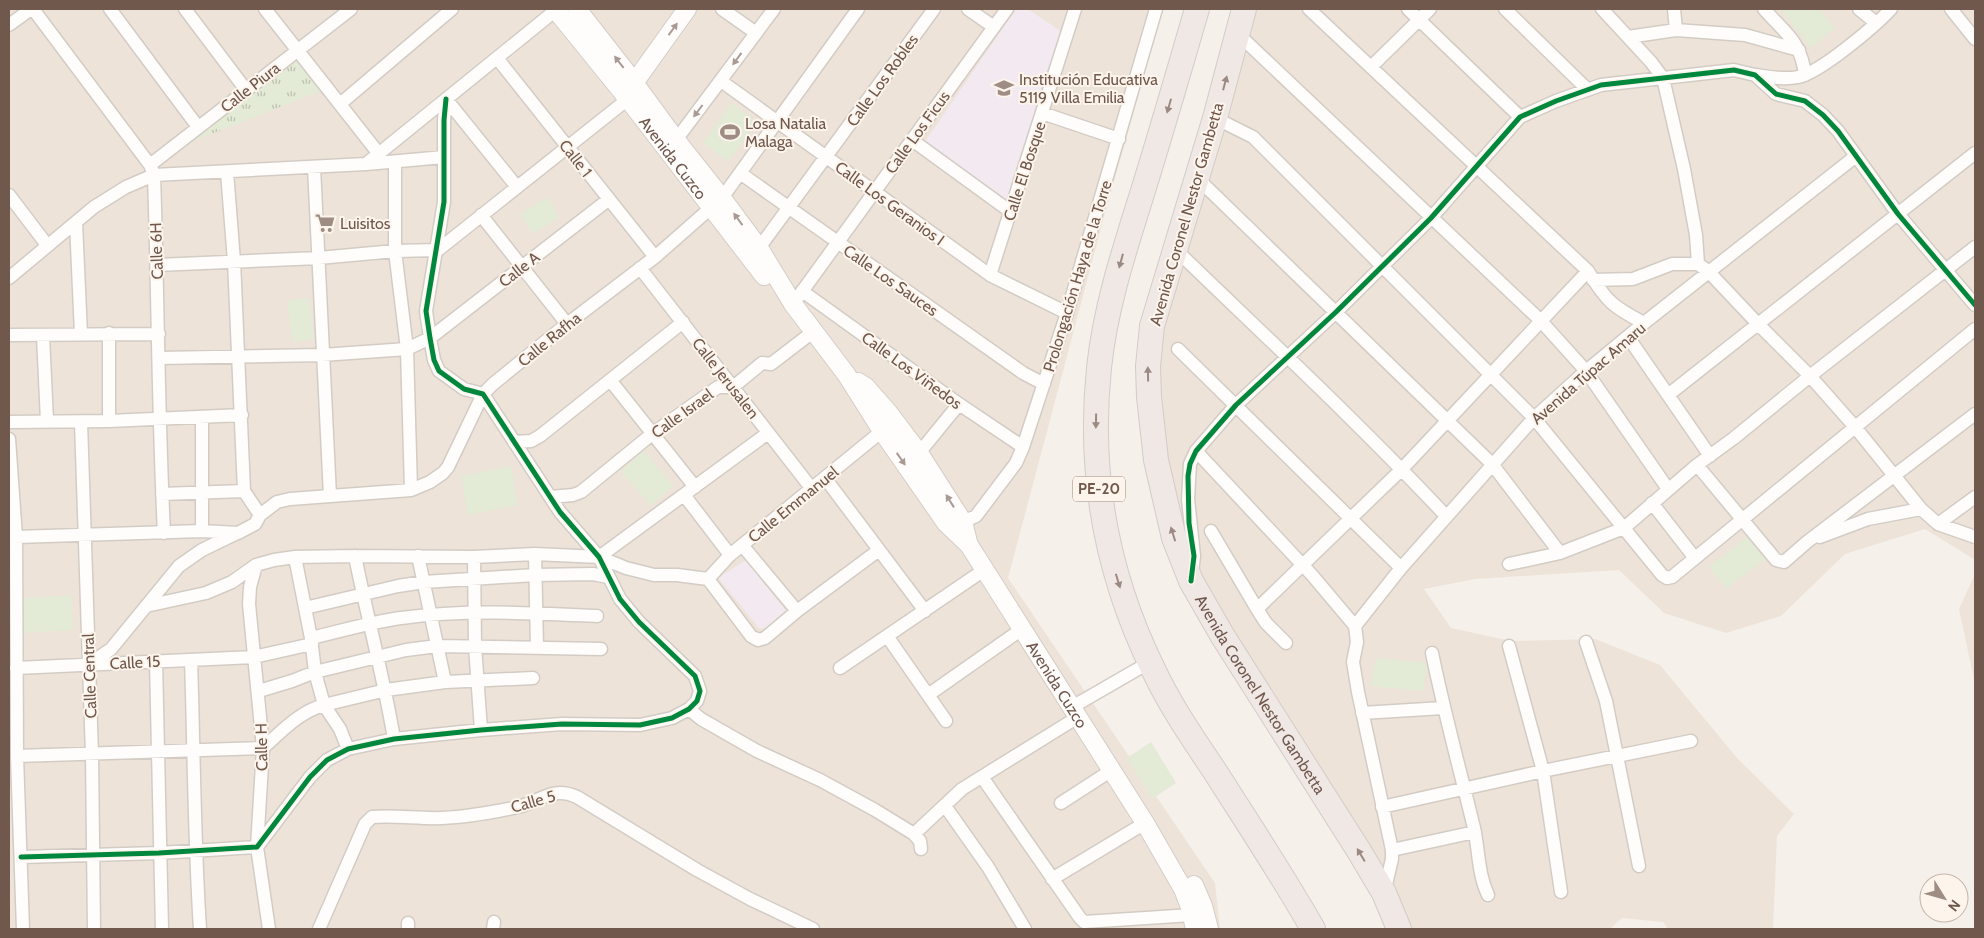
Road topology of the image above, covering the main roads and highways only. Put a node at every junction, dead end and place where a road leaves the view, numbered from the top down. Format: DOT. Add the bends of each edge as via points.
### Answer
graph roads {
  1 [pos="1197,9"];
  2 [pos="1244,9"];
  3 [pos="1313,929"];
  4 [pos="1399,929"];
  1 -- 3 [label="highway, PE-20, one-way" via="1121,260 1103,340 1098,375 1097,481 1113,565 1150,662 1177,712"];
  4 -- 2 [label="highway, Avenida Coronel Nestor Gambetta, one-way" via="1384,893 1359,851 1191,581 1174,538 1156,460 1148,366 1152,326 1215,118"];
}
